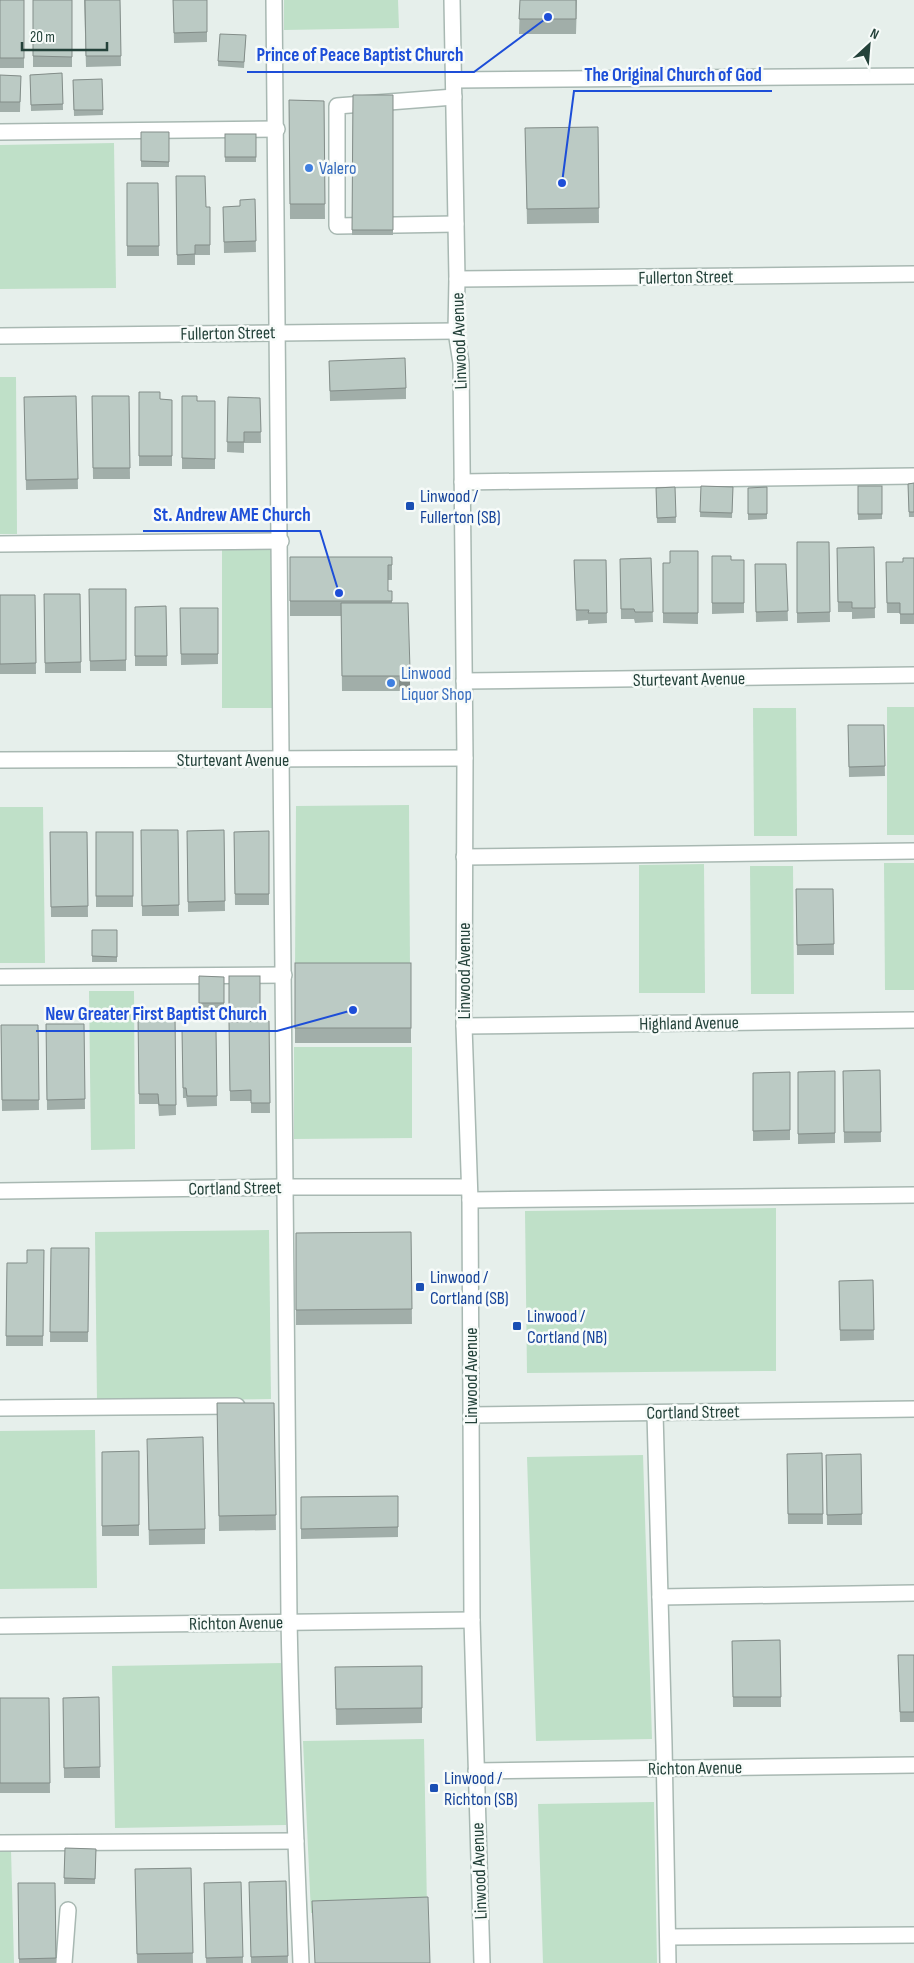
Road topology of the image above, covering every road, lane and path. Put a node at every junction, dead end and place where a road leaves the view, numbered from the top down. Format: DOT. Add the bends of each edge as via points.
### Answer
graph roads {
  1 [pos="274,0"];
  2 [pos="452,0"];
  3 [pos="914,76"];
  4 [pos="454,80"];
  5 [pos="454,97"];
  6 [pos="277,129"];
  7 [pos="0,132"];
  8 [pos="456,224"];
  9 [pos="914,274"];
  10 [pos="458,279"];
  11 [pos="456,331"];
  12 [pos="280,332"];
  13 [pos="0,336"];
  14 [pos="914,476"];
  15 [pos="462,482"];
  16 [pos="281,541"];
  17 [pos="0,544"];
  18 [pos="914,675"];
  19 [pos="464,681"];
  20 [pos="465,758"];
  21 [pos="0,760"];
  22 [pos="282,760"];
  23 [pos="914,850"];
  24 [pos="464,857"];
  25 [pos="284,975"];
  26 [pos="0,977"];
  27 [pos="914,1020"];
  28 [pos="464,1026"];
  29 [pos="284,1187"];
  30 [pos="0,1191"];
  31 [pos="470,1193"];
  32 [pos="914,1195"];
  33 [pos="286,1405"];
  34 [pos="247,1406"];
  35 [pos="267,1406"];
  36 [pos="0,1408"];
  37 [pos="914,1408"];
  38 [pos="655,1412"];
  39 [pos="471,1415"];
  40 [pos="914,1593"];
  41 [pos="660,1597"];
  42 [pos="472,1620"];
  43 [pos="289,1622"];
  44 [pos="0,1626"];
  45 [pos="914,1765"];
  46 [pos="665,1769"];
  47 [pos="476,1771"];
  48 [pos="296,1841"];
  49 [pos="0,1843"];
  50 [pos="68,1910"];
  51 [pos="914,1935"];
  52 [pos="668,1937"];
  53 [pos="64,1963"];
  54 [pos="301,1963"];
  55 [pos="482,1963"];
  56 [pos="668,1963"];
  1 -- 6 [label="street"];
  2 -- 4 [label="street, Linwood Avenue"];
  3 -- 4 [label="street"];
  4 -- 5 [label="street, Linwood Avenue"];
  5 -- 8 [label="street, Linwood Avenue"];
  5 -- 8 [label="street" via="337,106 337,226"];
  6 -- 7 [label="street"];
  6 -- 12 [label="street"];
  8 -- 10 [label="street, Linwood Avenue"];
  9 -- 10 [label="street, Fullerton Street"];
  10 -- 11 [label="street, Linwood Avenue"];
  11 -- 12 [label="street, Fullerton Street"];
  11 -- 15 [label="street, Linwood Avenue" via="461,363"];
  12 -- 13 [label="street, Fullerton Street"];
  12 -- 16 [label="street"];
  14 -- 15 [label="street"];
  15 -- 19 [label="street, Linwood Avenue"];
  16 -- 17 [label="street"];
  16 -- 22 [label="street"];
  18 -- 19 [label="street, Sturtevant Avenue"];
  19 -- 20 [label="street, Linwood Avenue"];
  20 -- 22 [label="street, Sturtevant Avenue"];
  20 -- 24 [label="street, Linwood Avenue"];
  21 -- 22 [label="street, Sturtevant Avenue"];
  22 -- 25 [label="street"];
  23 -- 24 [label="street"];
  24 -- 28 [label="street, Linwood Avenue"];
  25 -- 26 [label="street"];
  25 -- 29 [label="street"];
  27 -- 28 [label="street, Highland Avenue"];
  28 -- 31 [label="street, Linwood Avenue"];
  29 -- 30 [label="street, Cortland Street"];
  29 -- 31 [label="street, Cortland Street"];
  29 -- 33 [label="street"];
  31 -- 32 [label="street, Cortland Street"];
  31 -- 39 [label="street, Linwood Avenue"];
  33 -- 35 [label="street"];
  33 -- 43 [label="street"];
  34 -- 36 [label="street"];
  37 -- 38 [label="street, Cortland Street"];
  38 -- 39 [label="street, Cortland Street"];
  38 -- 41 [label="street"];
  39 -- 42 [label="street, Linwood Avenue"];
  40 -- 41 [label="street"];
  41 -- 46 [label="street"];
  42 -- 43 [label="street, Richton Avenue"];
  42 -- 47 [label="street, Linwood Avenue"];
  43 -- 44 [label="street, Richton Avenue"];
  43 -- 48 [label="street"];
  45 -- 46 [label="street, Richton Avenue"];
  46 -- 47 [label="street, Richton Avenue"];
  46 -- 52 [label="street"];
  47 -- 55 [label="street, Linwood Avenue"];
  48 -- 49 [label="street"];
  48 -- 54 [label="street"];
  50 -- 53 [label="street"];
  51 -- 52 [label="street"];
  52 -- 56 [label="street"];
}
